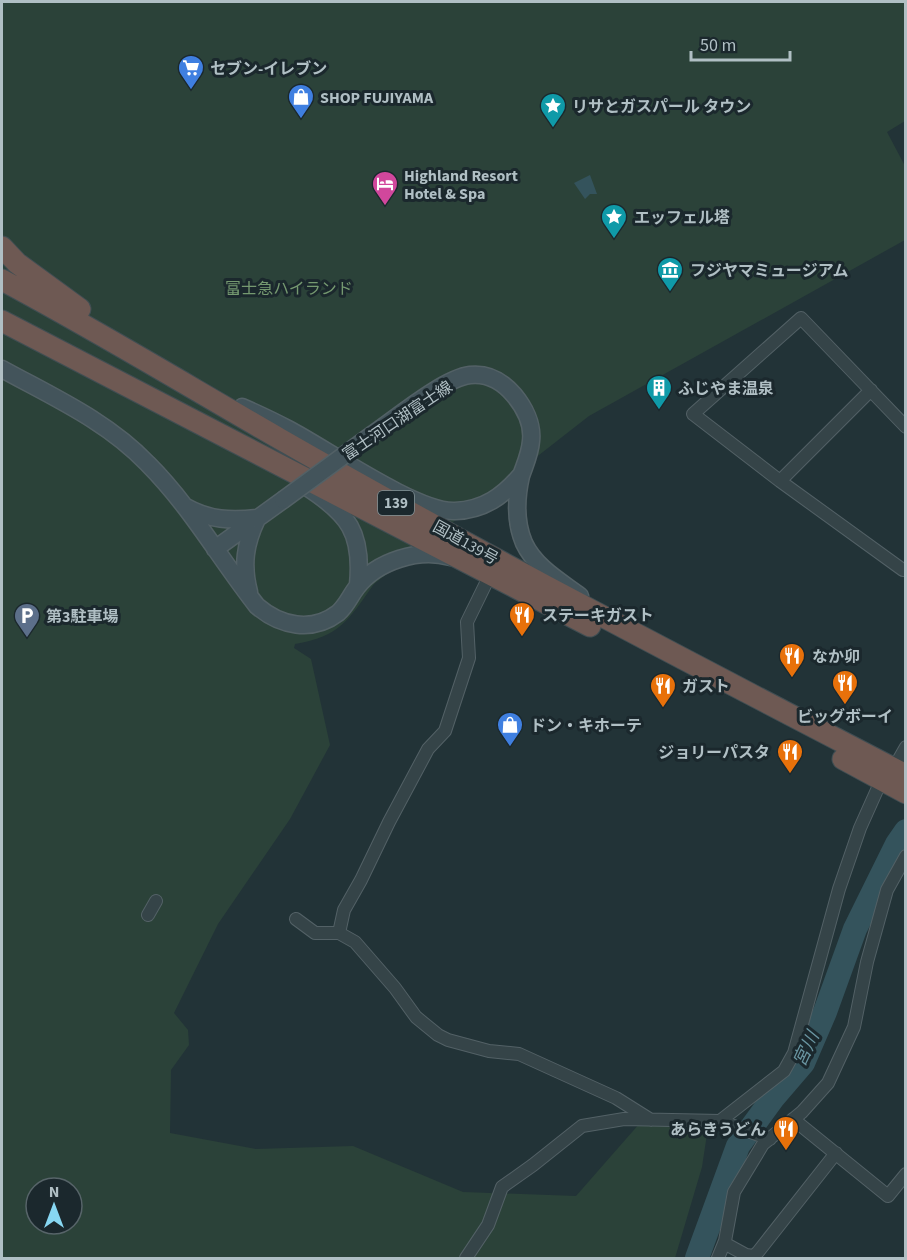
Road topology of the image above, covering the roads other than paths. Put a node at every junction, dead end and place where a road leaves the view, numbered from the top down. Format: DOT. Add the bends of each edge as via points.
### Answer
graph roads {
  1 [pos="2,248"];
  2 [pos="2,280"];
  3 [pos="2,321"];
  4 [pos="2,369"];
  5 [pos="168,372"];
  6 [pos="871,390"];
  7 [pos="906,427"];
  8 [pos="232,441"];
  9 [pos="522,475"];
  10 [pos="780,481"];
  11 [pos="186,506"];
  12 [pos="257,518"];
  13 [pos="215,549"];
  14 [pos="906,570"];
  15 [pos="484,572"];
  16 [pos="358,585"];
  17 [pos="250,597"];
  18 [pos="627,630"];
  19 [pos="906,747"];
  20 [pos="896,779"];
  21 [pos="906,856"];
  22 [pos="156,901"];
  23 [pos="148,915"];
  24 [pos="296,919"];
  25 [pos="339,933"];
  26 [pos="794,1119"];
  27 [pos="651,1120"];
  28 [pos="724,1122"];
  29 [pos="766,1137"];
  30 [pos="836,1153"];
  31 [pos="906,1174"];
  32 [pos="724,1243"];
  33 [pos="466,1258"];
  34 [pos="718,1258"];
  1 -- 5 [label="highway" via="49,287"];
  2 -- 5 [label="highway, 国道139号 / 139"];
  3 -- 8 [label="highway, 国道139号 / 139"];
  4 -- 11 [label="main road" via="95,420 148,463"];
  5 -- 9 [label="main road" via="288,429 400,493 433,507 453,512 474,509 492,502"];
  5 -- 18 [label="highway, 国道139号 / 139" via="280,439"];
  6 -- 7 [label="street"];
  6 -- 10 [label="street"];
  6 -- 10 [label="street" via="801,318 693,414"];
  8 -- 15 [label="highway, 国道139号 / 139"];
  8 -- 16 [label="main road" via="310,490 343,517 359,546"];
  9 -- 12 [label="main road, 富士河口湖富士線, bridge" via="531,440 528,419 508,388 489,377 470,375 438,389"];
  9 -- 18 [label="main road, 富士河口湖富士線" via="518,497 524,544 555,578"];
  10 -- 14 [label="street"];
  11 -- 12 [label="main road" via="221,520"];
  11 -- 13 [label="main road"];
  12 -- 13 [label="main road, 富士河口湖富士線"];
  12 -- 17 [label="main road" via="244,557"];
  13 -- 17 [label="main road"];
  15 -- 16 [label="main road" via="447,556 408,556 386,564"];
  15 -- 20 [label="highway, 国道139号 / 139"];
  15 -- 25 [label="street" via="467,622 470,658 445,731 428,749 411,780 344,910"];
  16 -- 17 [label="main road" via="337,613 320,623 302,626 267,615"];
  18 -- 20 [label="highway, 国道139号 / 139"];
  19 -- 20 [label="street" via="898,761"];
  20 -- 28 [label="street" via="877,790 860,828 794,1053 784,1071"];
  21 -- 26 [label="street" via="887,890 854,1027 828,1083"];
  22 -- 23 [label="street"];
  24 -- 25 [label="street" via="315,933"];
  25 -- 27 [label="street" via="354,942 416,1017 438,1035 489,1051 519,1054 616,1098"];
  26 -- 29 [label="street"];
  26 -- 30 [label="street"];
  27 -- 28 [label="street"];
  27 -- 33 [label="street" via="624,1119 582,1126 502,1187 488,1225"];
  28 -- 29 [label="street"];
  29 -- 32 [label="street" via="734,1192"];
  30 -- 31 [label="street" via="888,1196"];
  30 -- 32 [label="street" via="754,1256"];
  32 -- 34 [label="street"];
}
